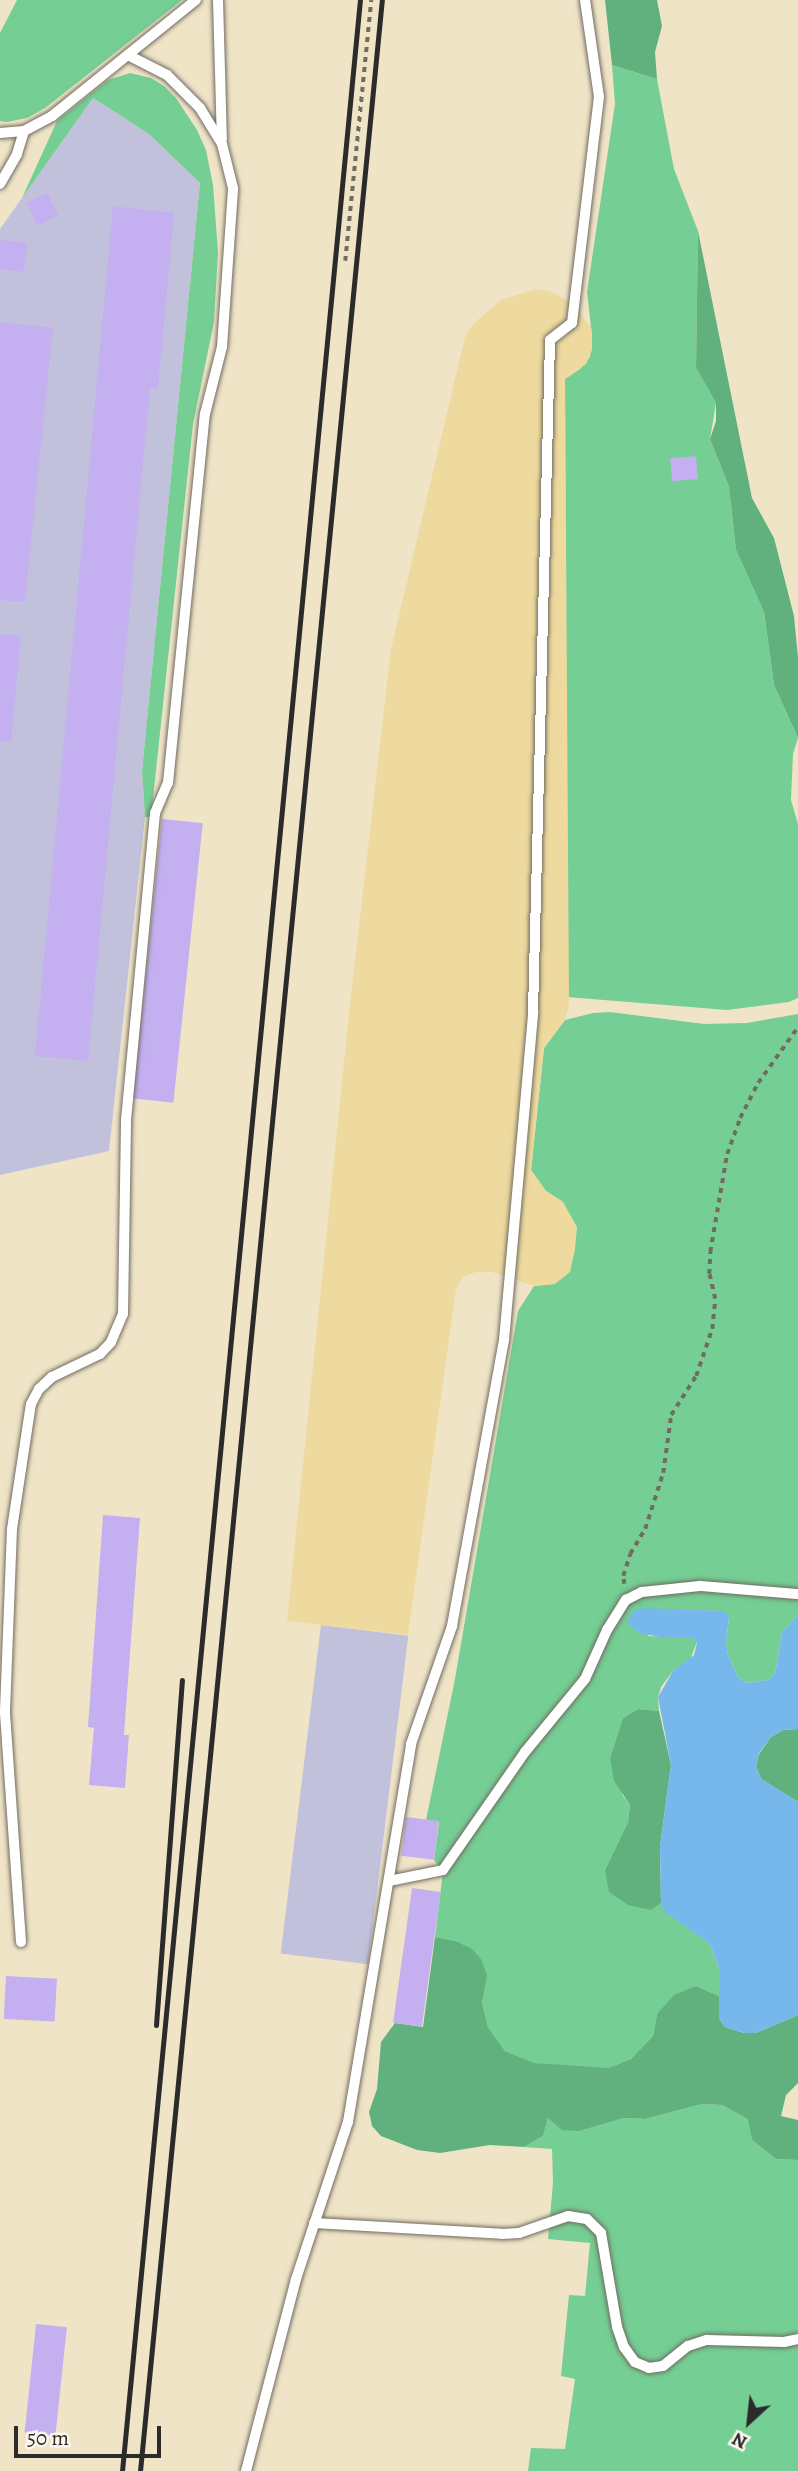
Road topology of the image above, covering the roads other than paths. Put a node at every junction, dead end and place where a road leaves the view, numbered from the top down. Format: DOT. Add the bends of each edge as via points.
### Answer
graph roads {
  1 [pos="196,0"];
  2 [pos="218,0"];
  3 [pos="585,0"];
  4 [pos="128,55"];
  5 [pos="24,131"];
  6 [pos="0,133"];
  7 [pos="222,144"];
  8 [pos="0,184"];
  9 [pos="798,1594"];
  10 [pos="389,1881"];
  11 [pos="21,1942"];
  12 [pos="314,2223"];
  13 [pos="798,2339"];
  14 [pos="246,2471"];
  1 -- 4 [label="lane"];
  2 -- 7 [label="lane"];
  3 -- 10 [label="lane" via="599,97 572,323 550,340 533,1012 504,1340 452,1626 411,1744"];
  4 -- 5 [label="lane" via="52,116"];
  4 -- 7 [label="lane" via="148,63 185,90"];
  5 -- 6 [label="lane"];
  5 -- 8 [label="lane"];
  7 -- 11 [label="lane" via="233,188 222,347 205,414 168,783 155,813 126,1120 123,1314 111,1342 100,1354 52,1377 32,1404 12,1529 5,1711"];
  9 -- 10 [label="lane" via="700,1586 642,1592 626,1600 585,1679 525,1752 443,1870"];
  10 -- 12 [label="lane" via="348,2122"];
  12 -- 13 [label="lane" via="502,2234 519,2233 568,2216 587,2219 601,2233 617,2327 635,2362 649,2368 663,2366 688,2346 707,2340"];
  12 -- 14 [label="lane"];
}
